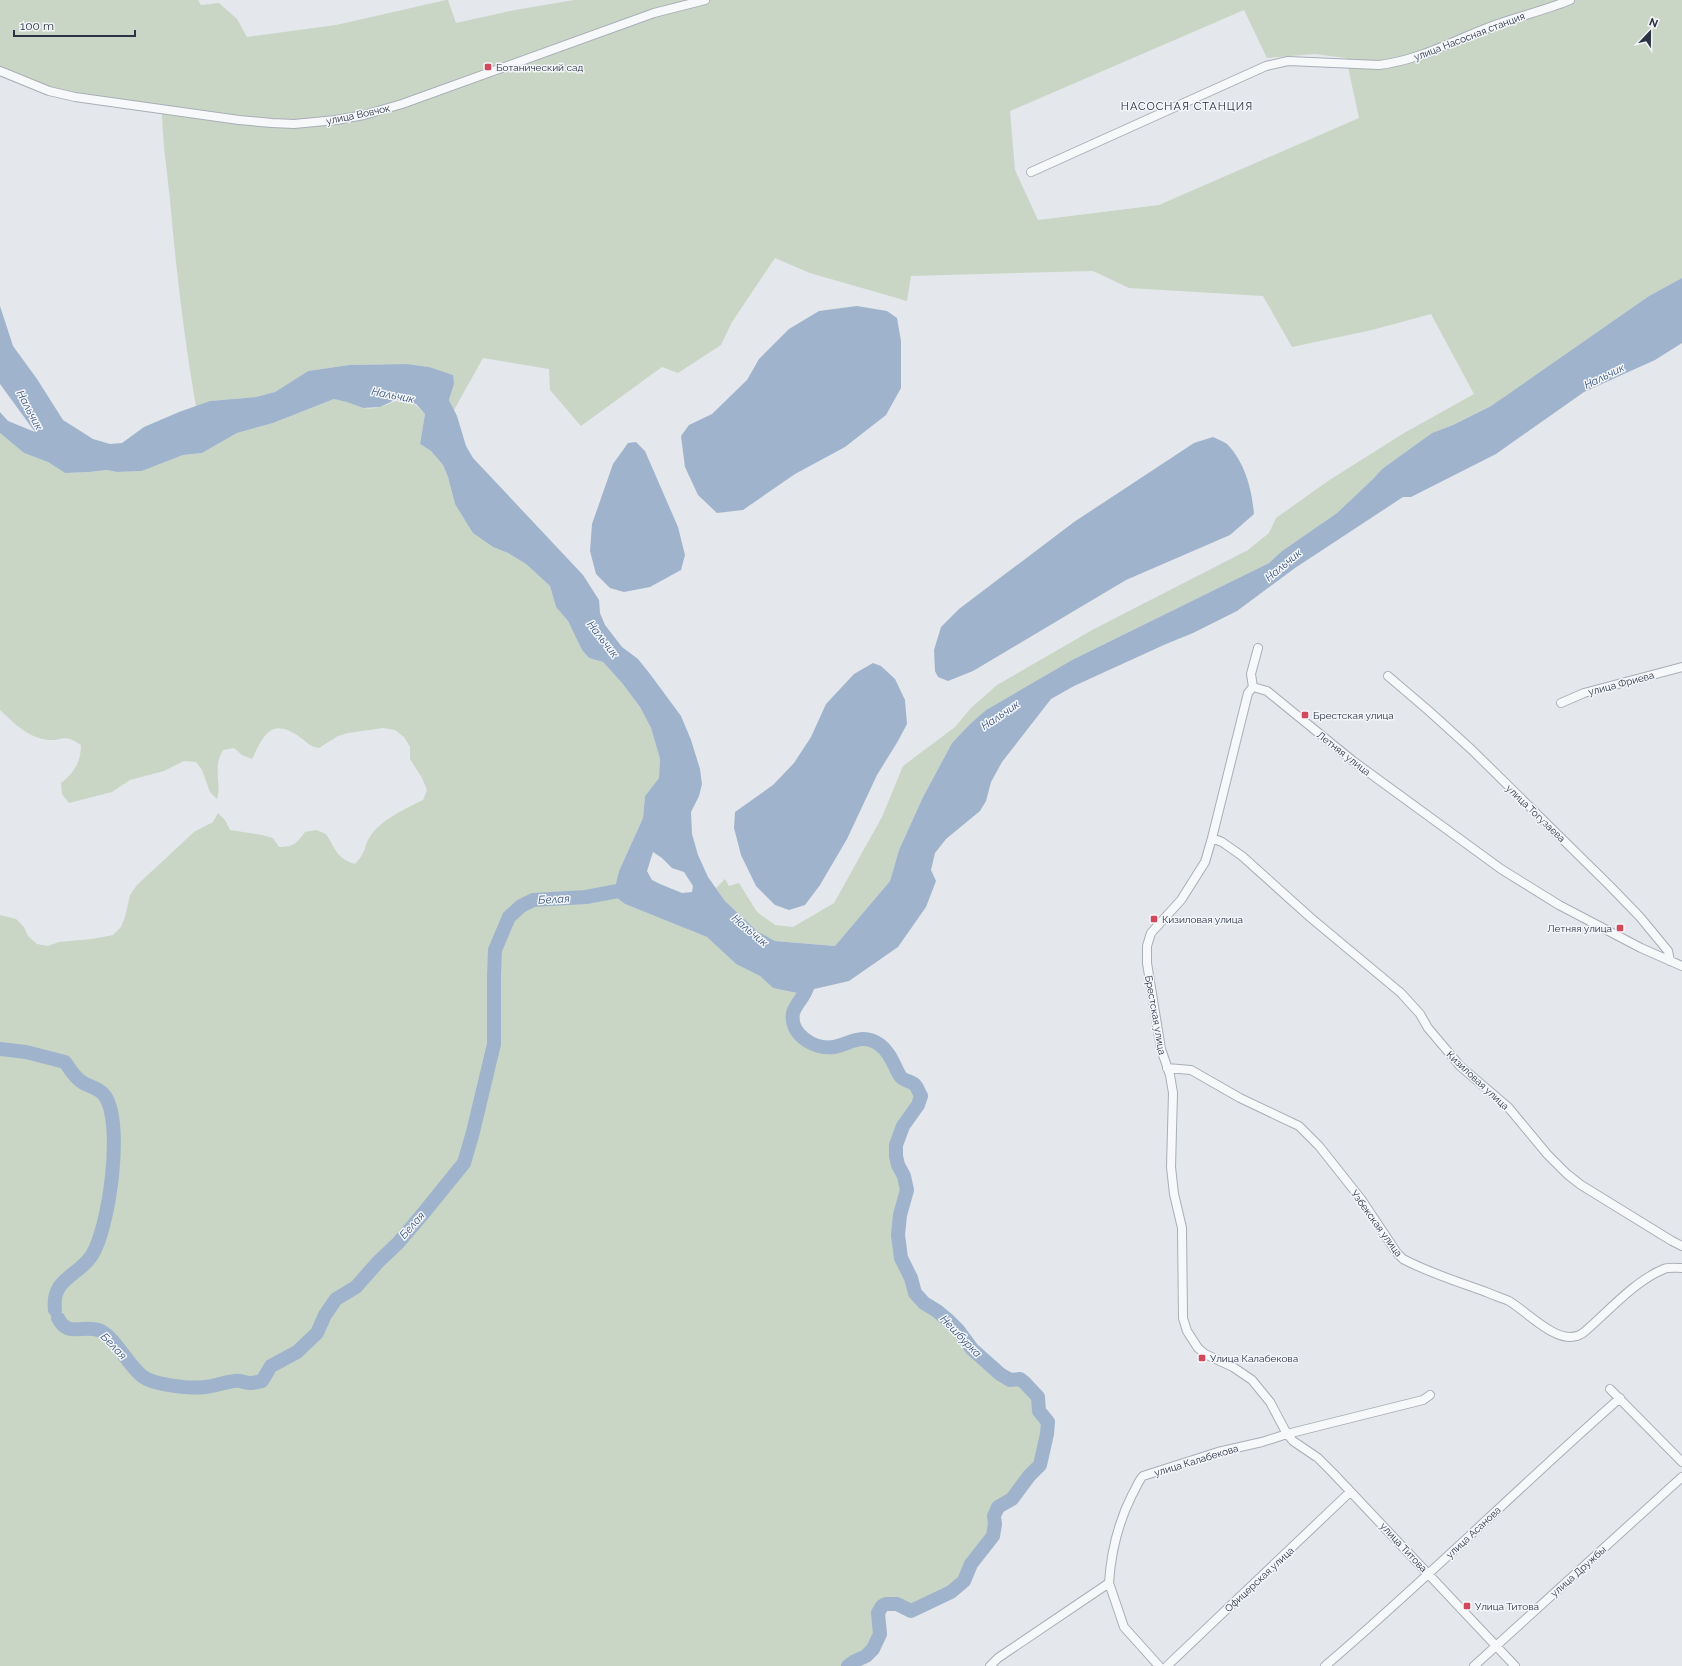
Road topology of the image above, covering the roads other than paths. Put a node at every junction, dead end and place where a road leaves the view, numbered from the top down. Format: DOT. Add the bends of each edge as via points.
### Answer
graph roads {
  1 [pos="705,0"];
  2 [pos="1570,0"];
  3 [pos="0,71"];
  4 [pos="1031,172"];
  5 [pos="1258,648"];
  6 [pos="1682,667"];
  7 [pos="1388,676"];
  8 [pos="1253,687"];
  9 [pos="1560,703"];
  10 [pos="1212,838"];
  11 [pos="1670,961"];
  12 [pos="1682,966"];
  13 [pos="1167,1068"];
  14 [pos="1682,1246"];
  15 [pos="1682,1268"];
  16 [pos="1610,1389"];
  17 [pos="1430,1395"];
  18 [pos="1620,1398"];
  19 [pos="1287,1434"];
  20 [pos="1682,1462"];
  21 [pos="1682,1476"];
  22 [pos="1350,1492"];
  23 [pos="1428,1574"];
  24 [pos="1109,1583"];
  25 [pos="1495,1646"];
  26 [pos="990,1666"];
  27 [pos="1159,1666"];
  28 [pos="1167,1666"];
  29 [pos="1325,1666"];
  30 [pos="1474,1666"];
  31 [pos="1515,1666"];
  1 -- 3 [label="street, улица Вовчок" via="654,13 382,110 310,123 238,120 75,97 49,91"];
  2 -- 4 [label="street, улица Насосная станция" via="1494,26 1427,53 1388,64 1278,62"];
  5 -- 8 [label="street, Брестская улица" via="1251,674"];
  6 -- 9 [label="street, улица Фриева" via="1584,693"];
  7 -- 11 [label="street, улица Тогузаева" via="1472,750 1610,886 1668,951"];
  8 -- 10 [label="street, Брестская улица" via="1248,693"];
  8 -- 11 [label="street, Летняя улица" via="1267,691 1358,765 1520,881 1559,906"];
  10 -- 13 [label="street, Брестская улица" via="1205,862 1189,890 1153,930 1148,940 1147,963 1161,1049"];
  10 -- 14 [label="street, Кизиловая улица" via="1242,856 1400,993 1420,1014 1440,1044 1460,1066 1504,1102 1547,1154 1572,1178"];
  11 -- 12 [label="street, Летняя улица"];
  13 -- 15 [label="street, Узбекская улица" via="1192,1070 1240,1098 1299,1126 1319,1146 1361,1199 1403,1259 1509,1301 1538,1323 1568,1338 1578,1337 1636,1287 1657,1273 1665,1269"];
  13 -- 19 [label="street, Брестская улица" via="1174,1102 1171,1167 1182,1228 1183,1310 1187,1331 1201,1352 1233,1367 1257,1385 1270,1402"];
  16 -- 18 [label="street"];
  17 -- 19 [label="street, улица Калабекова" via="1423,1400"];
  18 -- 20 [label="street"];
  18 -- 23 [label="street, улица Асанова"];
  19 -- 22 [label="street, улица Титова" via="1318,1458"];
  19 -- 24 [label="street, улица Калабекова" via="1218,1452 1143,1476 1126,1506 1118,1530 1110,1560"];
  21 -- 25 [label="street, улица Дружбы"];
  22 -- 23 [label="street, улица Титова"];
  22 -- 28 [label="street, Офицерская улица"];
  23 -- 25 [label="street, улица Титова"];
  23 -- 29 [label="street, улица Асанова"];
  24 -- 26 [label="street"];
  24 -- 27 [label="street" via="1124,1627"];
  25 -- 30 [label="street, улица Дружбы"];
  25 -- 31 [label="street, улица Титова"];
}
